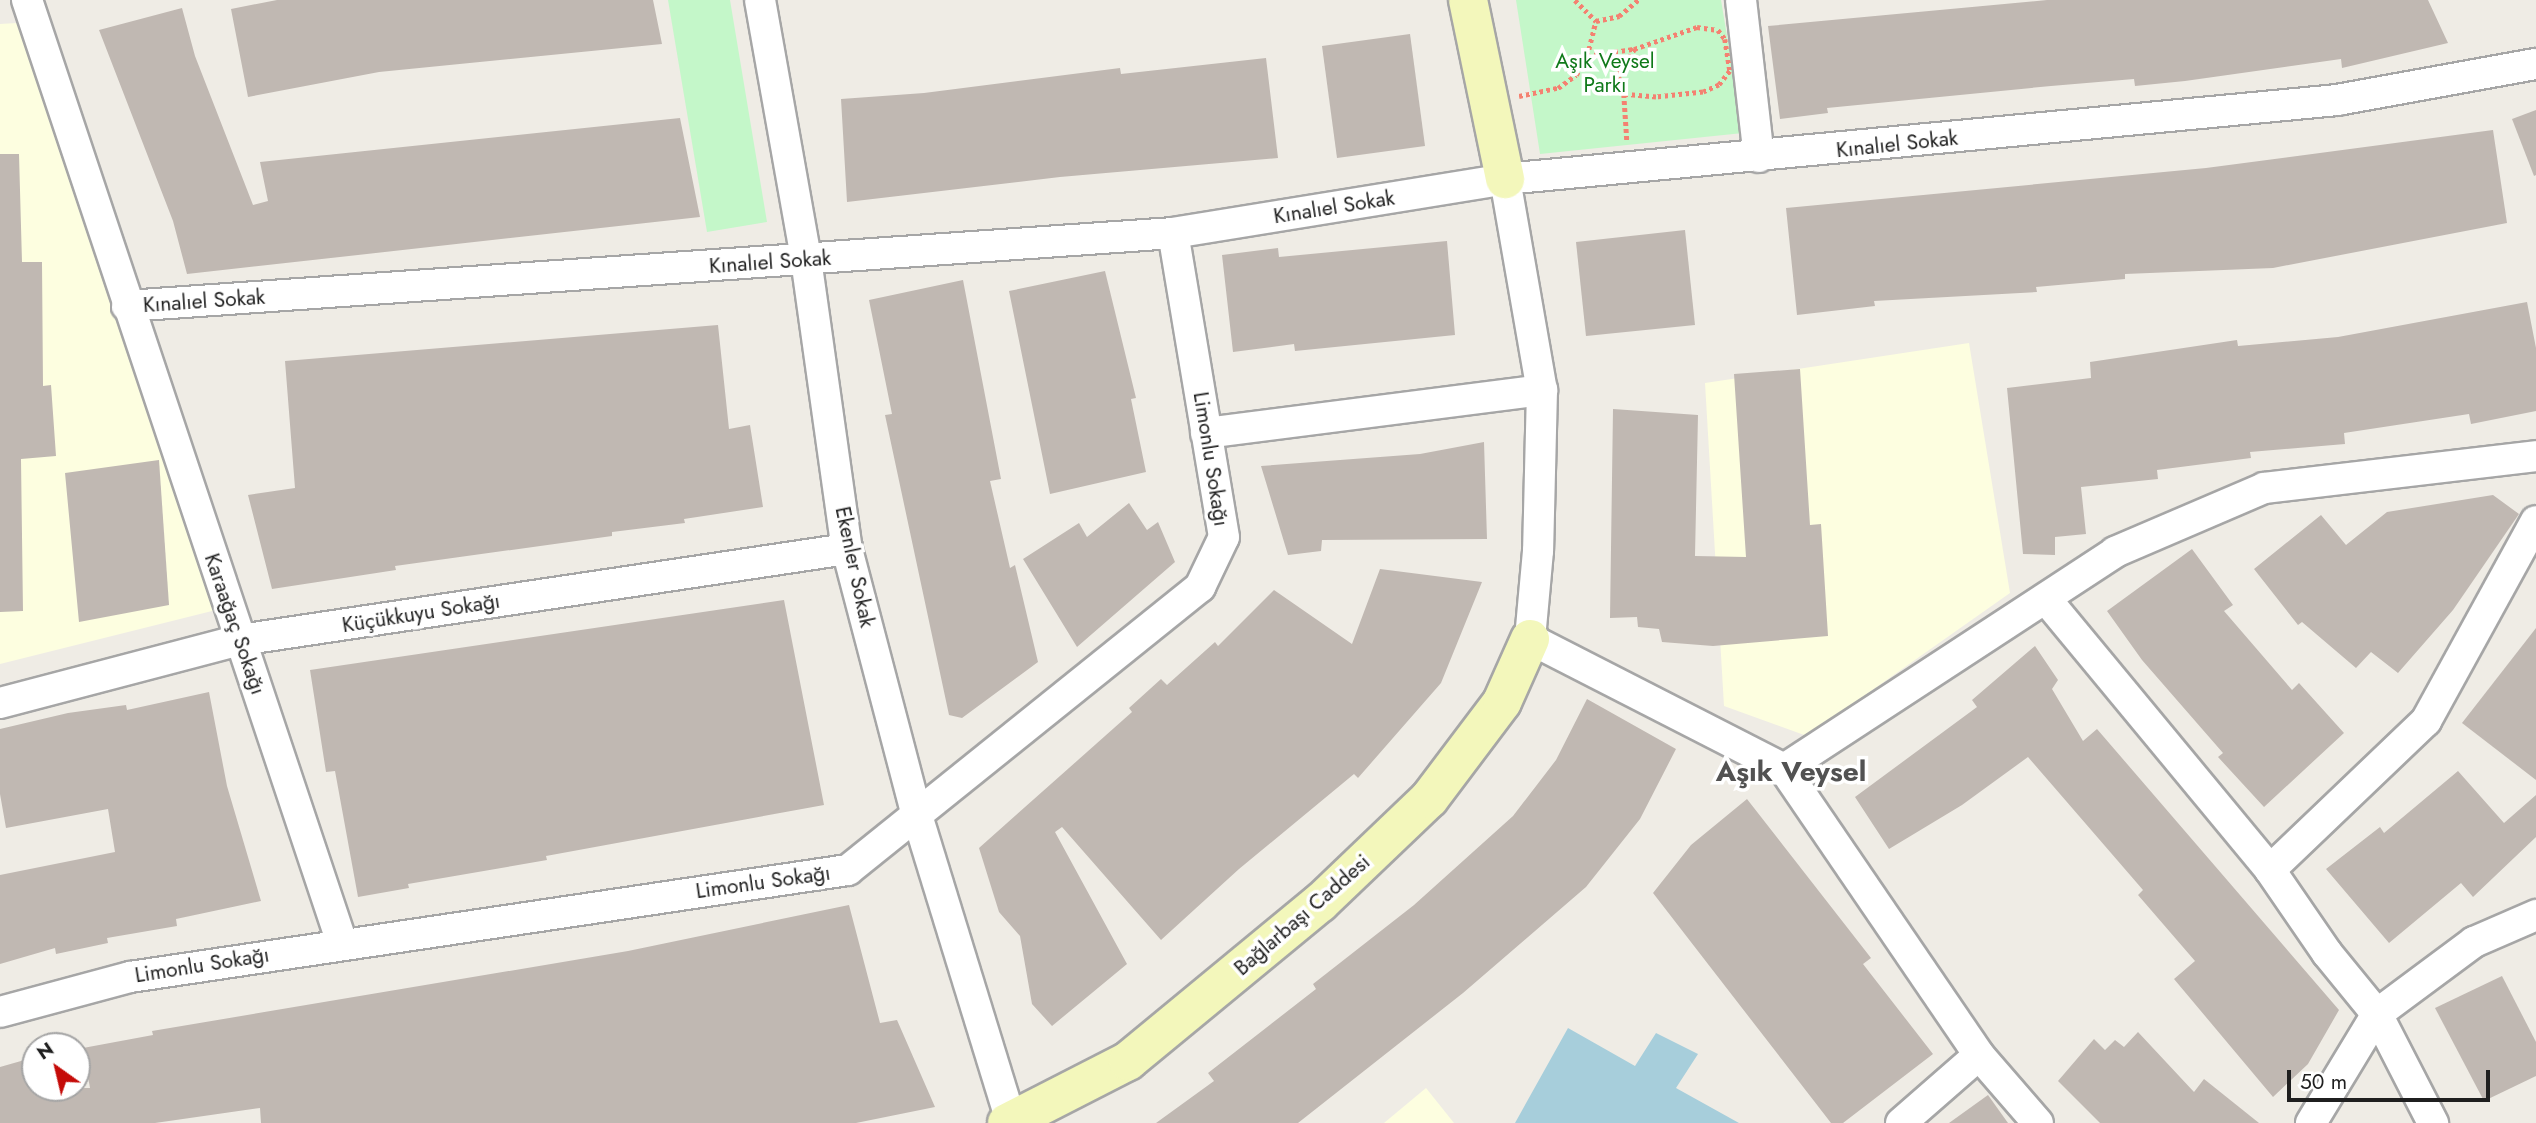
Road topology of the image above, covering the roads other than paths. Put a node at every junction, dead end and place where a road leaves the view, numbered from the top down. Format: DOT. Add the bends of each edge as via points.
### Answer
graph roads {
  1 [pos="27,0"];
  2 [pos="760,0"];
  3 [pos="1468,0"];
  4 [pos="1741,0"];
  5 [pos="2536,64"];
  6 [pos="1759,158"];
  7 [pos="1505,179"];
  8 [pos="1173,233"];
  9 [pos="806,259"];
  10 [pos="127,306"];
  11 [pos="1542,390"];
  12 [pos="1206,433"];
  13 [pos="2536,456"];
  14 [pos="2536,521"];
  15 [pos="847,549"];
  16 [pos="2046,599"];
  17 [pos="1531,639"];
  18 [pos="240,640"];
  19 [pos="0,703"];
  20 [pos="1784,769"];
  21 [pos="916,812"];
  22 [pos="2270,870"];
  23 [pos="2536,915"];
  24 [pos="342,943"];
  25 [pos="0,1012"];
  26 [pos="2377,1014"];
  27 [pos="1979,1055"];
  28 [pos="1009,1122"];
  29 [pos="1901,1123"];
  30 [pos="2038,1123"];
  31 [pos="2311,1123"];
  32 [pos="2433,1123"];
  1 -- 10 [label="street, Karaağaç Sokağı"];
  2 -- 9 [label="street, Ekenler Sokak"];
  3 -- 7 [label="street"];
  4 -- 6 [label="street"];
  5 -- 6 [label="street, Kınalıel Sokak" via="2337,100"];
  6 -- 7 [label="street, Kınalıel Sokak"];
  7 -- 8 [label="street, Kınalıel Sokak"];
  7 -- 11 [label="street"];
  8 -- 9 [label="street, Kınalıel Sokak"];
  8 -- 12 [label="street, Limonlu Sokağı"];
  9 -- 10 [label="street, Kınalıel Sokak"];
  9 -- 15 [label="street, Ekenler Sokak"];
  10 -- 18 [label="street, Karaağaç Sokağı"];
  11 -- 12 [label="street"];
  11 -- 17 [label="street"];
  12 -- 21 [label="street, Limonlu Sokağı" via="1224,537 1200,587"];
  13 -- 16 [label="street" via="2264,488 2115,552"];
  14 -- 22 [label="street" via="2426,721"];
  15 -- 18 [label="street, Küçükkuyu Sokağı"];
  15 -- 21 [label="street, Ekenler Sokak"];
  16 -- 20 [label="street"];
  16 -- 22 [label="street"];
  17 -- 20 [label="street"];
  17 -- 28 [label="street, Bağlarbaşı Caddesi" via="1502,702 1429,799 1320,904 1128,1061"];
  18 -- 19 [label="street, Küçükkuyu Sokağı"];
  18 -- 24 [label="street, Karaağaç Sokağı"];
  20 -- 27 [label="street"];
  21 -- 24 [label="street, Limonlu Sokağı" via="848,870"];
  21 -- 28 [label="street, Ekenler Sokak"];
  22 -- 26 [label="street" via="2327,953"];
  23 -- 26 [label="street" via="2474,942"];
  24 -- 25 [label="street, Limonlu Sokağı" via="130,976"];
  26 -- 31 [label="street"];
  26 -- 32 [label="street"];
  27 -- 29 [label="street"];
  27 -- 30 [label="street"];
}
